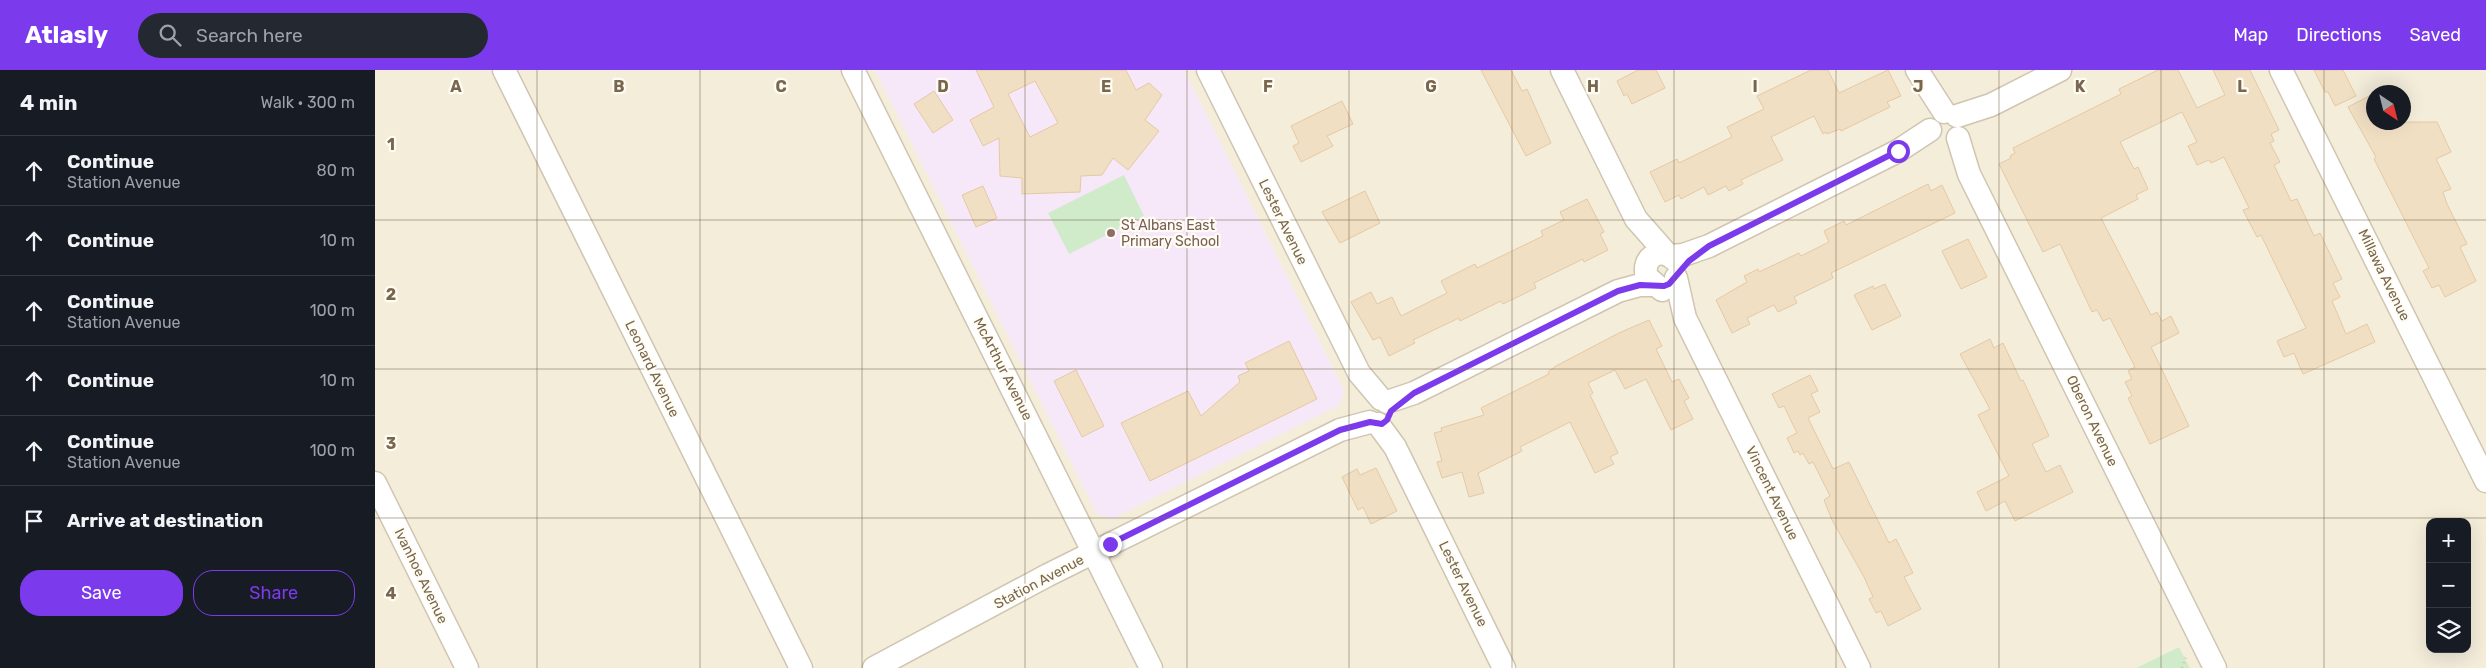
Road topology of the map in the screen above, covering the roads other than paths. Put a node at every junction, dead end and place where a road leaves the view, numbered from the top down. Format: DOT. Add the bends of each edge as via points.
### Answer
graph roads {
  1 [pos="504,70"];
  2 [pos="853,70"];
  3 [pos="1208,70"];
  4 [pos="1562,70"];
  5 [pos="2060,70"];
  6 [pos="2281,70"];
  7 [pos="1921,76"];
  8 [pos="1946,128"];
  9 [pos="1662,270"];
  10 [pos="1378,412"];
  11 [pos="2486,481"];
  12 [pos="375,483"];
  13 [pos="1094,552"];
  14 [pos="467,668"];
  15 [pos="801,668"];
  16 [pos="874,668"];
  17 [pos="1151,668"];
  18 [pos="1504,668"];
  19 [pos="1859,668"];
  20 [pos="2215,668"];
  1 -- 15 [label="street, Leonard Avenue"];
  2 -- 13 [label="street, McArthur Avenue"];
  3 -- 10 [label="street, Lester Avenue"];
  4 -- 9 [label="street, Vincent Avenue"];
  5 -- 8 [label="street, Station Avenue"];
  6 -- 11 [label="street, Millawa Avenue"];
  7 -- 8 [label="street, Oberon Avenue"];
  8 -- 9 [label="street, Station Avenue"];
  8 -- 20 [label="street, Oberon Avenue"];
  9 -- 10 [label="street, Station Avenue"];
  9 -- 19 [label="street, Vincent Avenue"];
  10 -- 13 [label="street, Station Avenue"];
  10 -- 18 [label="street, Lester Avenue"];
  12 -- 14 [label="street, Ivanhoe Avenue"];
  13 -- 16 [label="street, Station Avenue"];
  13 -- 17 [label="street, McArthur Avenue"];
}
